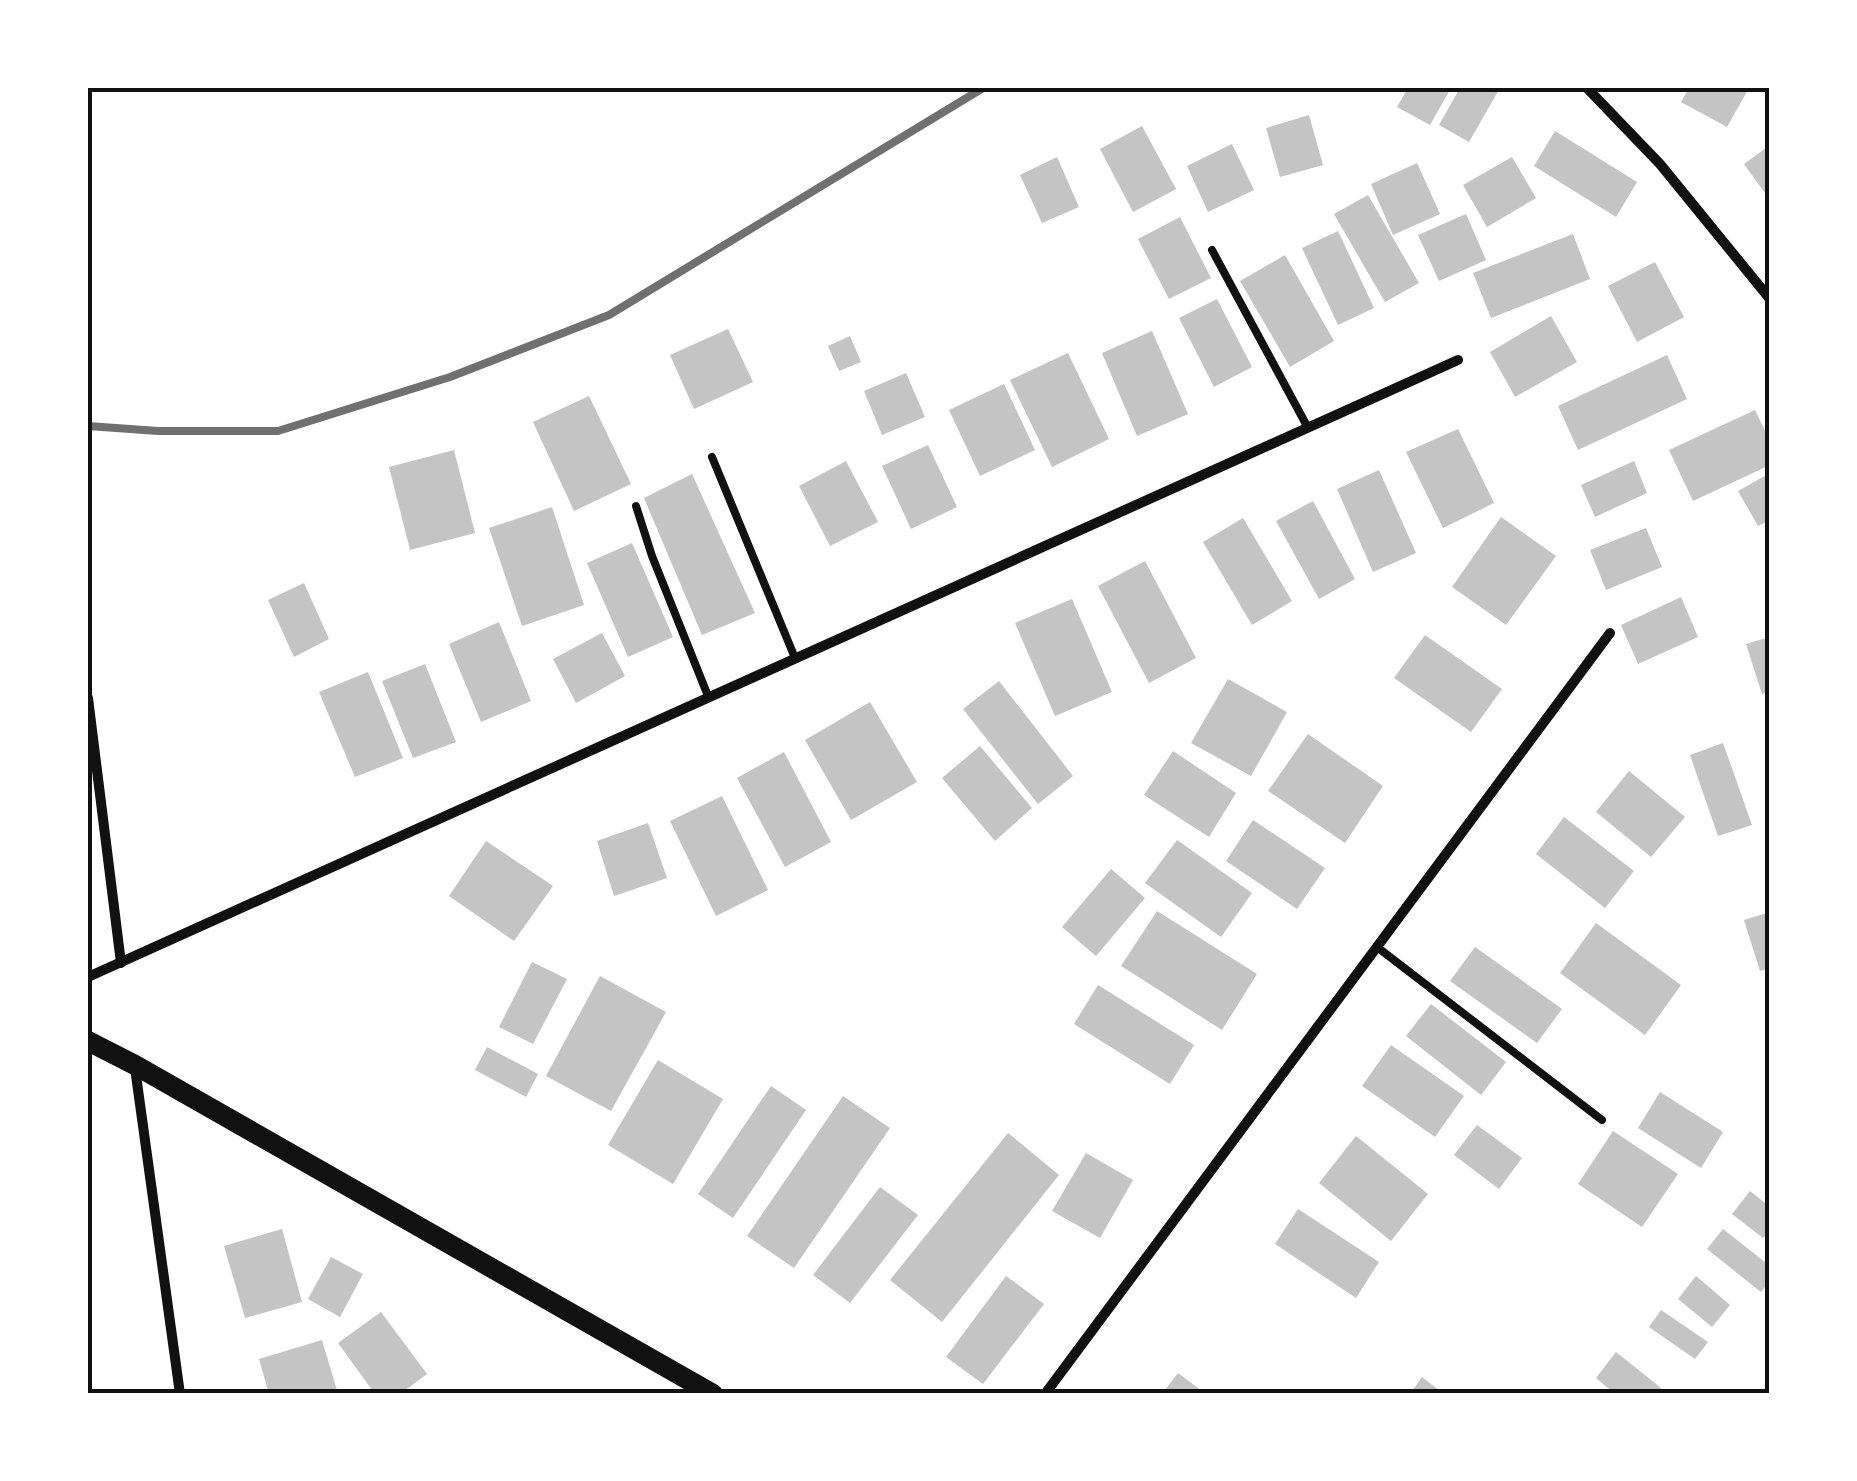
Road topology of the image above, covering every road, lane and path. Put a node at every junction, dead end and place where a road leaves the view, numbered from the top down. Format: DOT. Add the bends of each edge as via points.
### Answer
graph roads {
  1 [pos="1587,88"];
  2 [pos="1212,250"];
  3 [pos="1770,298"];
  4 [pos="1458,360"];
  5 [pos="1308,428"];
  6 [pos="712,457"];
  7 [pos="636,506"];
  8 [pos="1610,633"];
  9 [pos="795,658"];
  10 [pos="708,696"];
  11 [pos="88,698"];
  12 [pos="1377,947"];
  13 [pos="121,963"];
  14 [pos="88,978"];
  15 [pos="88,1042"];
  16 [pos="135,1064"];
  17 [pos="1602,1120"];
  18 [pos="180,1394"];
  19 [pos="713,1394"];
  20 [pos="1045,1394"];
  1 -- 3 [label="street" via="1660,164"];
  2 -- 5 [label="lane"];
  4 -- 5 [label="street"];
  5 -- 9 [label="street"];
  6 -- 9 [label="lane"];
  7 -- 10 [label="lane"];
  8 -- 12 [label="street"];
  9 -- 10 [label="street"];
  10 -- 13 [label="street"];
  11 -- 13 [label="street"];
  12 -- 17 [label="lane"];
  12 -- 20 [label="street"];
  13 -- 14 [label="street"];
  15 -- 16 [label="main road"];
  16 -- 18 [label="street"];
  16 -- 19 [label="main road"];
}
